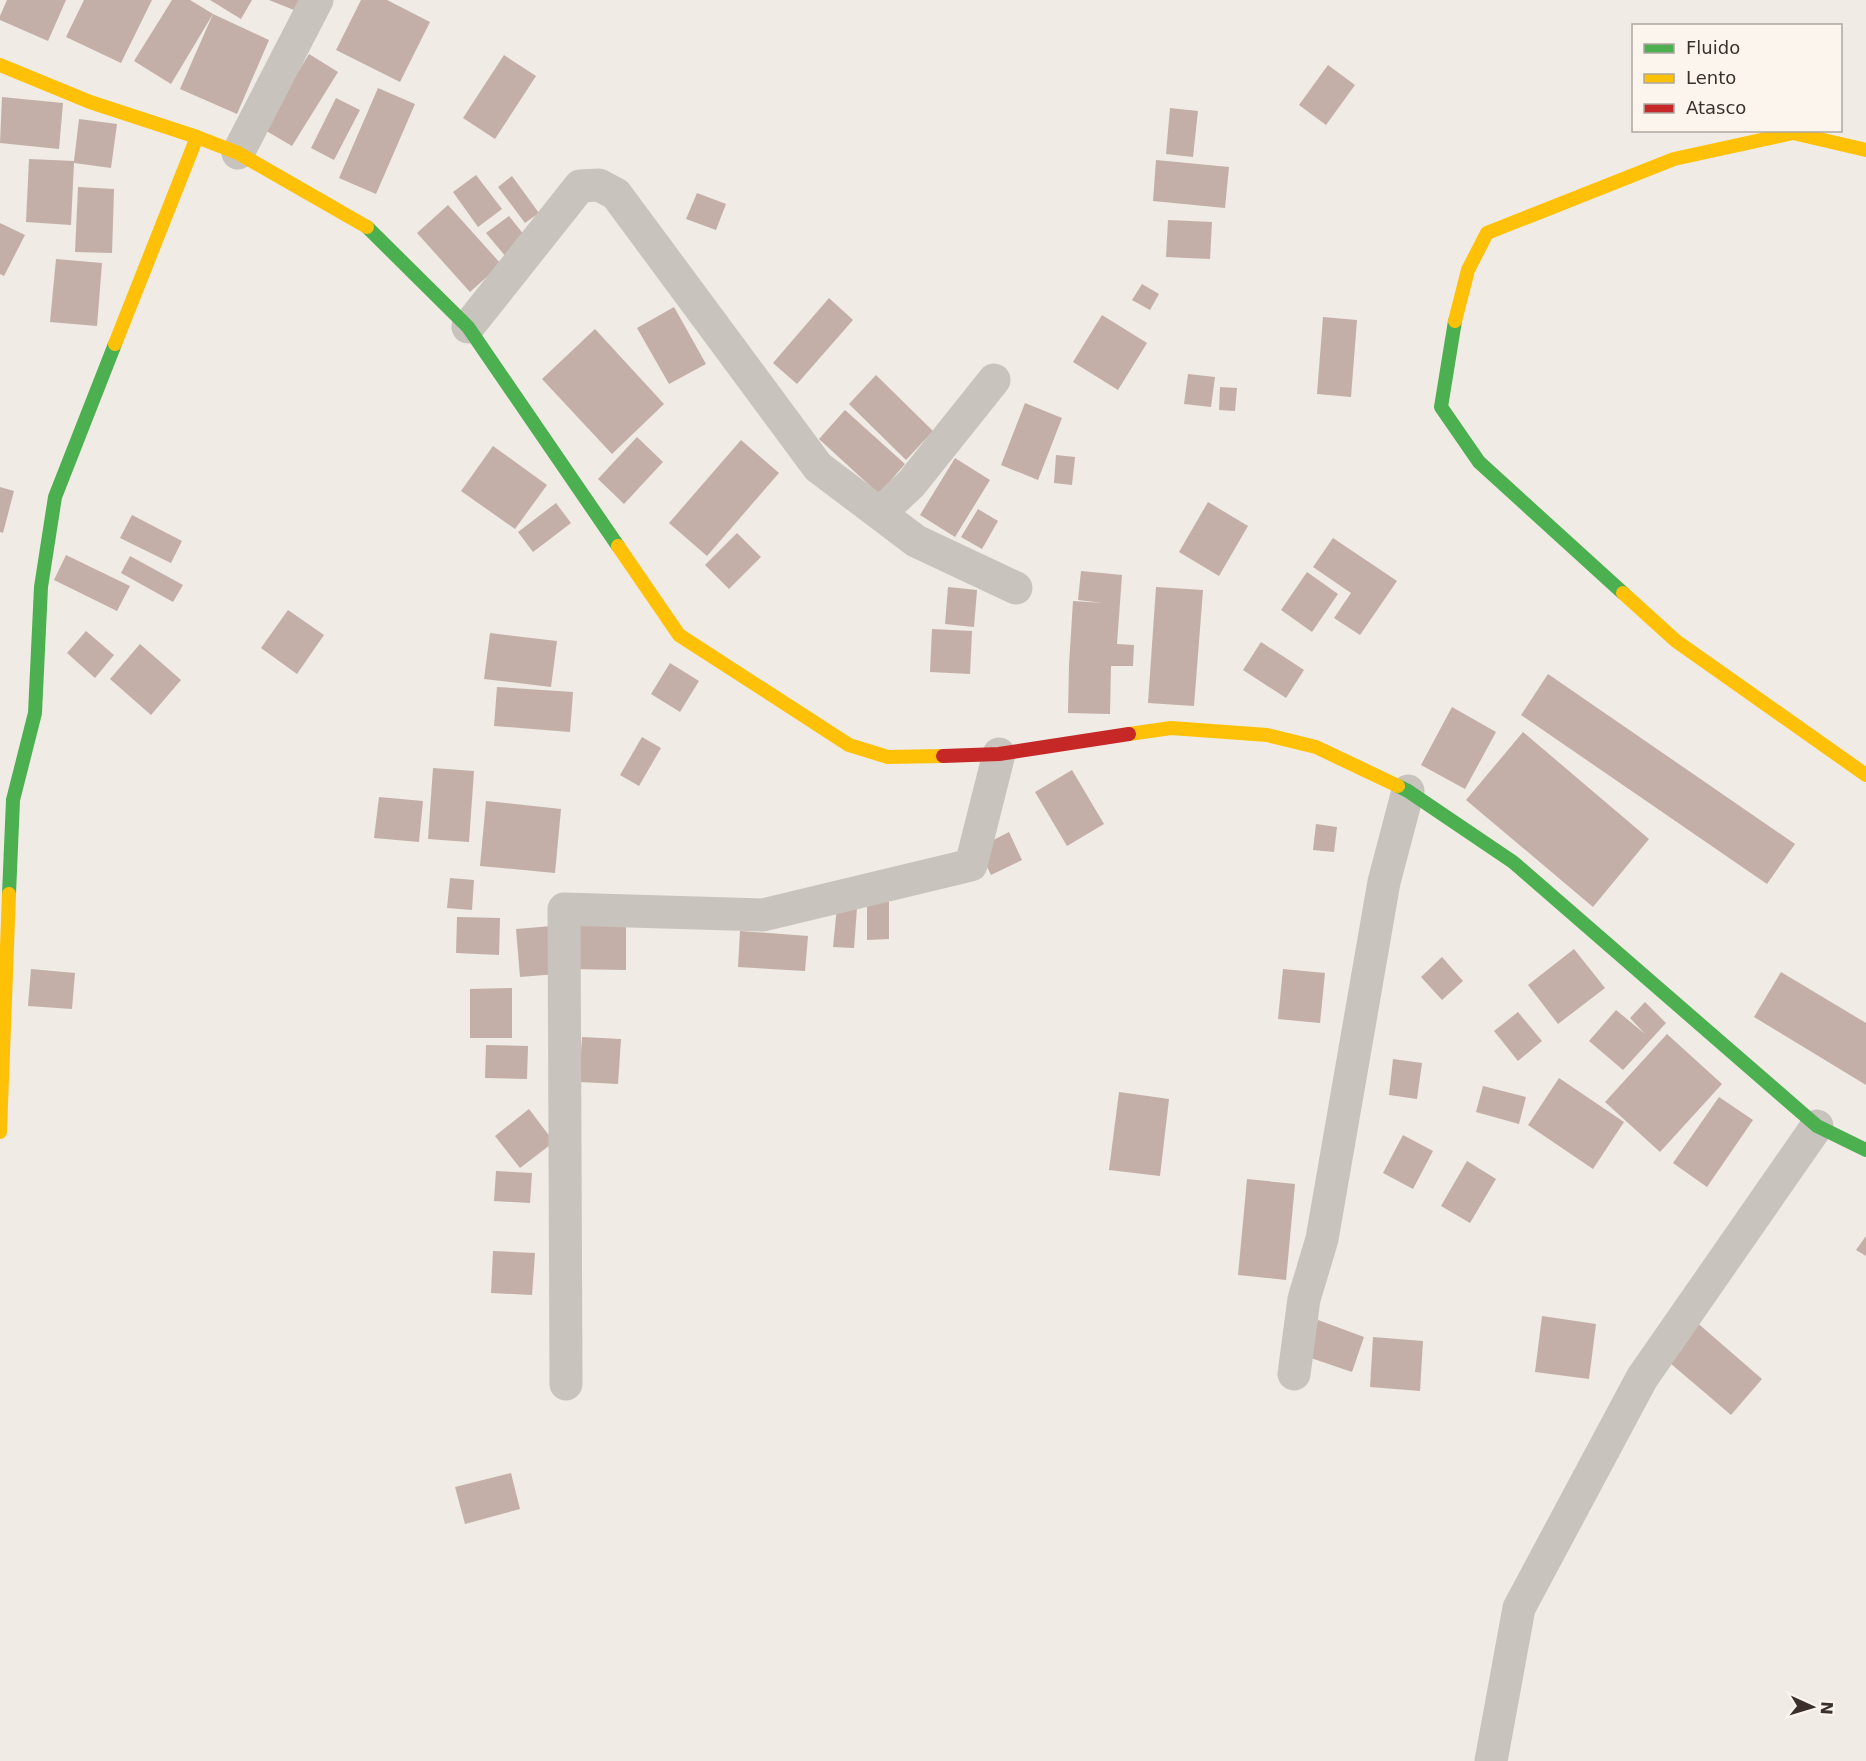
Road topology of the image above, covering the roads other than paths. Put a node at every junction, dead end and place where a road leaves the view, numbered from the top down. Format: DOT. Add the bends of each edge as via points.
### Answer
graph roads {
  1 [pos="317,0"];
  2 [pos="0,65"];
  3 [pos="197,137"];
  4 [pos="1866,150"];
  5 [pos="238,153"];
  6 [pos="468,327"];
  7 [pos="994,380"];
  8 [pos="880,513"];
  9 [pos="1016,588"];
  10 [pos="999,754"];
  11 [pos="1866,776"];
  12 [pos="1408,791"];
  13 [pos="1817,1126"];
  14 [pos="0,1131"];
  15 [pos="1866,1150"];
  16 [pos="1294,1374"];
  17 [pos="566,1384"];
  18 [pos="1491,1761"];
  1 -- 5 [label="street"];
  2 -- 3 [label="street" via="90,102"];
  3 -- 5 [label="street"];
  3 -- 14 [label="street" via="55,497 41,587 35,713 13,800"];
  4 -- 11 [label="street" via="1793,133 1684,156 1487,233 1468,270 1452,334 1441,407 1479,462 1676,641"];
  5 -- 6 [label="street" via="366,226"];
  6 -- 8 [label="street" via="580,186 599,185 616,194 818,467"];
  6 -- 10 [label="street" via="679,635 849,745 888,757"];
  7 -- 8 [label="street" via="911,484"];
  8 -- 9 [label="street" via="916,540"];
  10 -- 12 [label="street" via="1171,728 1267,735 1316,747"];
  10 -- 17 [label="street" via="971,865 763,915 564,909"];
  12 -- 13 [label="street" via="1513,862"];
  12 -- 16 [label="street" via="1384,882 1322,1239 1304,1299"];
  13 -- 15 [label="street"];
  13 -- 18 [label="street" via="1642,1378 1519,1608"];
}
